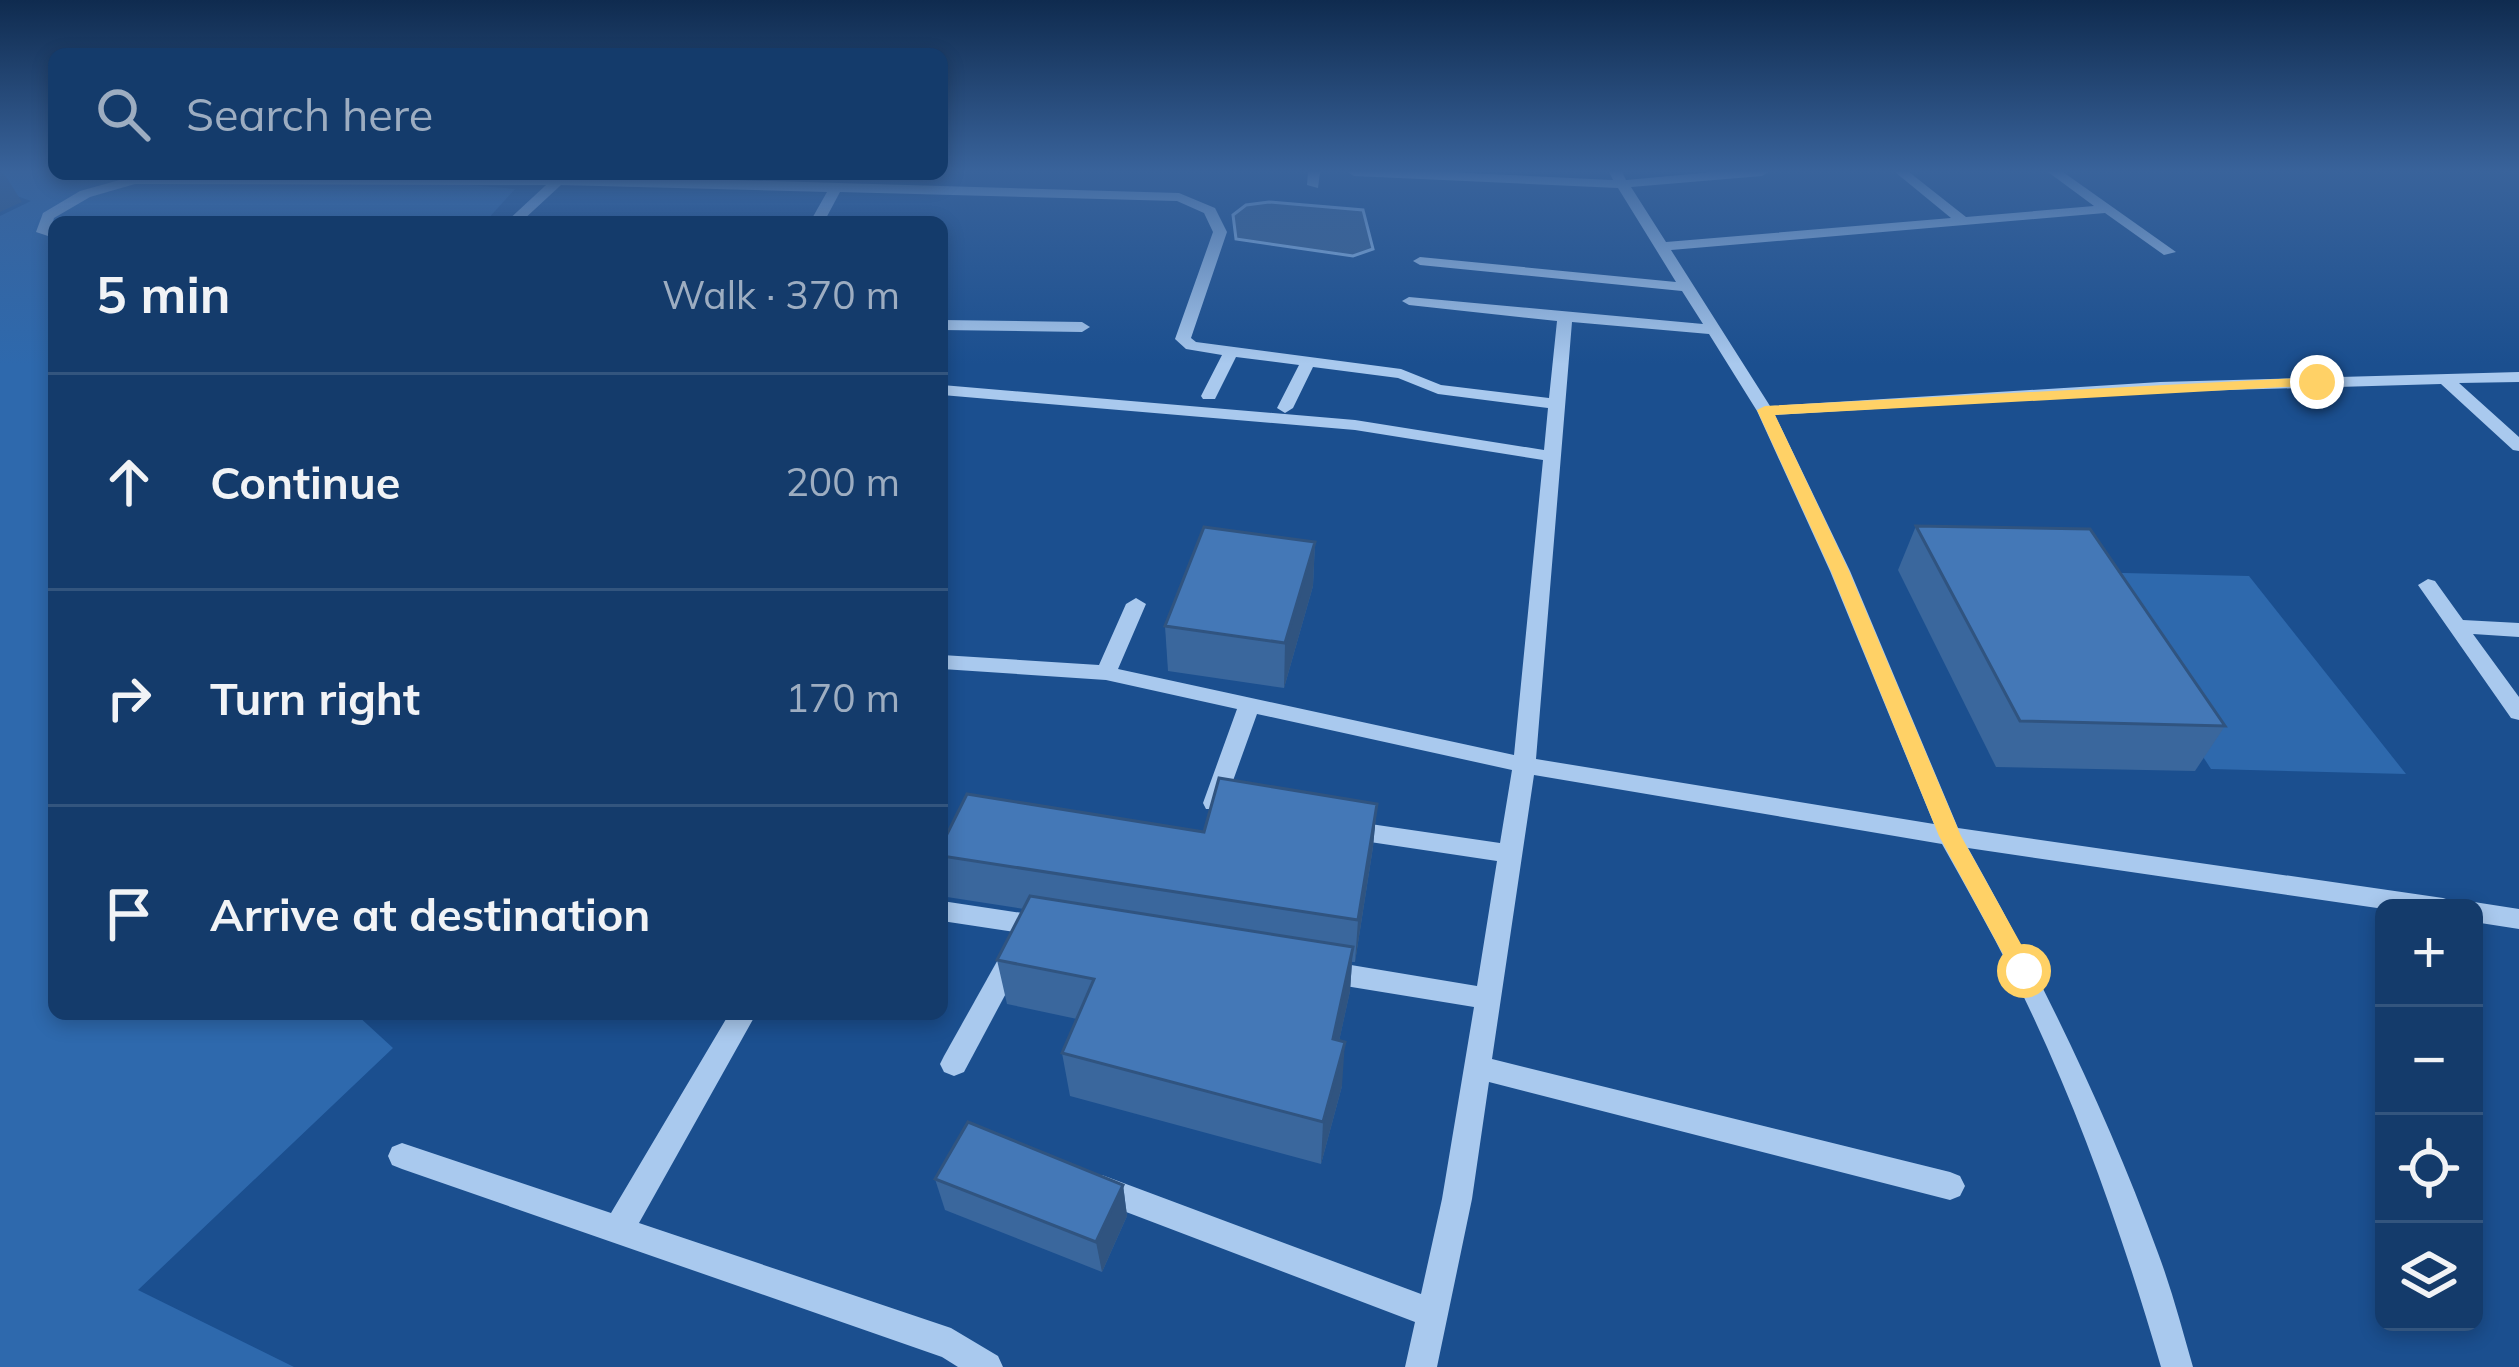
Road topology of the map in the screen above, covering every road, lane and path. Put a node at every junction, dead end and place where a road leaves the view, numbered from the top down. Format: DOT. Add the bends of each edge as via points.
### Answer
graph roads {
  1 [pos="1219,236"];
  2 [pos="1656,236"];
  3 [pos="1787,236"];
  4 [pos="2146,236"];
  5 [pos="1663,247"];
  6 [pos="2169,253"];
  7 [pos="1420,261"];
  8 [pos="1688,287"];
  9 [pos="1408,301"];
  10 [pos="1565,316"];
  11 [pos="948,325"];
  12 [pos="1082,327"];
  13 [pos="1715,330"];
  14 [pos="1232,352"];
  15 [pos="1308,362"];
  16 [pos="2519,376"];
  17 [pos="2444,379"];
  18 [pos="948,391"];
  19 [pos="1209,396"];
  20 [pos="1556,404"];
  21 [pos="1285,408"];
  22 [pos="1765,410"];
  23 [pos="2519,446"];
  24 [pos="1551,456"];
  25 [pos="2428,585"];
  26 [pos="1136,604"];
  27 [pos="2457,626"];
  28 [pos="2519,630"];
  29 [pos="948,662"];
  30 [pos="1106,673"];
  31 [pos="1248,708"];
  32 [pos="2519,713"];
  33 [pos="1524,765"];
  34 [pos="1212,808"];
  35 [pos="1324,826"];
  36 [pos="1950,836"];
  37 [pos="1510,854"];
  38 [pos="2382,899"];
  39 [pos="948,912"];
  40 [pos="2483,914"];
  41 [pos="2519,919"];
  42 [pos="1030,924"];
  43 [pos="1075,931"];
  44 [pos="1304,968"];
  45 [pos="1486,998"];
  46 [pos="739,1020"];
  47 [pos="955,1064"];
  48 [pos="1477,1066"];
  49 [pos="402,1156"];
  50 [pos="1066,1175"];
  51 [pos="1950,1186"];
  52 [pos="618,1230"];
  53 [pos="1431,1313"];
  54 [pos="987,1367"];
  55 [pos="1421,1367"];
  56 [pos="2177,1367"];
  1 -- 14 [label="street" via="1183,338"];
  2 -- 5 [label="street"];
  3 -- 5 [label="street"];
  4 -- 6 [label="street"];
  5 -- 8 [label="street"];
  7 -- 8 [label="street"];
  8 -- 13 [label="street"];
  9 -- 10 [label="street"];
  10 -- 13 [label="street"];
  10 -- 20 [label="street"];
  11 -- 12 [label="street"];
  13 -- 22 [label="street"];
  14 -- 15 [label="street"];
  14 -- 19 [label="street"];
  15 -- 20 [label="street"];
  15 -- 21 [label="street"];
  16 -- 17 [label="street"];
  17 -- 22 [label="street"];
  17 -- 23 [label="street"];
  18 -- 24 [label="street" via="1355,425"];
  20 -- 24 [label="street"];
  22 -- 36 [label="street"];
  24 -- 33 [label="street"];
  25 -- 27 [label="street"];
  26 -- 30 [label="street"];
  27 -- 28 [label="street"];
  27 -- 32 [label="street"];
  29 -- 30 [label="street"];
  30 -- 31 [label="street"];
  31 -- 33 [label="street"];
  31 -- 34 [label="street"];
  33 -- 36 [label="street"];
  33 -- 37 [label="street"];
  35 -- 37 [label="street"];
  36 -- 38 [label="street"];
  36 -- 56 [label="street" via="2069,1069 2144,1255"];
  37 -- 45 [label="street"];
  39 -- 42 [label="street"];
  40 -- 41 [label="street"];
  42 -- 43 [label="street"];
  42 -- 47 [label="street"];
  44 -- 45 [label="street"];
  45 -- 48 [label="street"];
  46 -- 52 [label="street"];
  48 -- 51 [label="street"];
  48 -- 53 [label="street"];
  49 -- 52 [label="street"];
  50 -- 53 [label="street"];
  52 -- 54 [label="street" via="951,1344"];
  53 -- 55 [label="street"];
}
